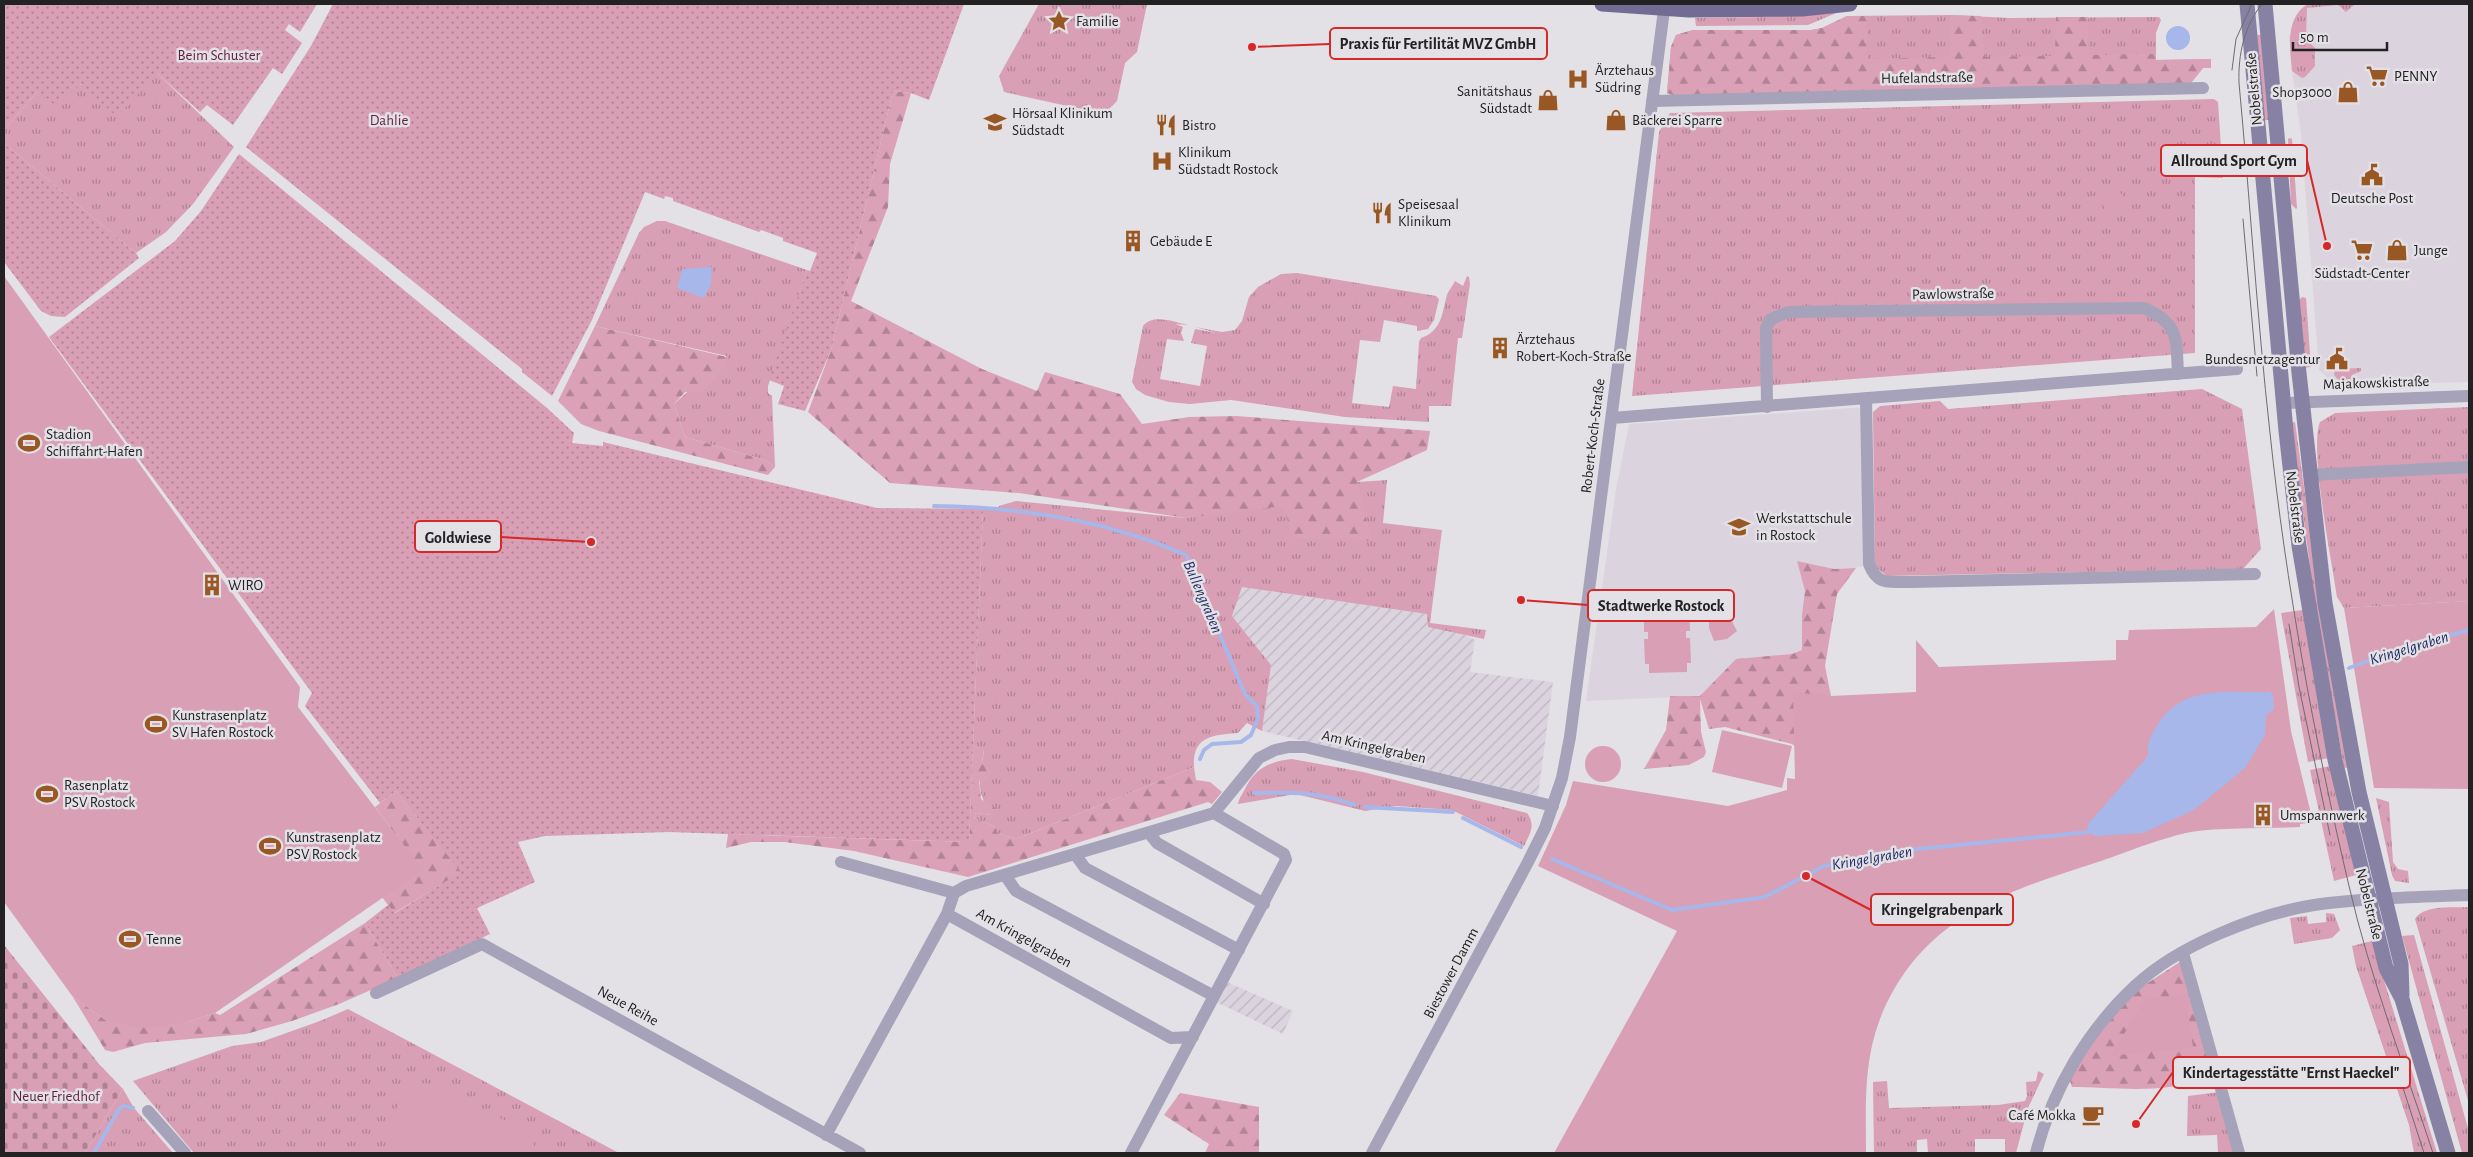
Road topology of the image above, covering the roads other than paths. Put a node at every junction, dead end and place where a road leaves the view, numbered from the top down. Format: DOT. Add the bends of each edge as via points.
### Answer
graph roads {
  1 [pos="1602,4"];
  2 [pos="1850,4"];
  3 [pos="2247,4"];
  4 [pos="2264,4"];
  5 [pos="1664,7"];
  6 [pos="2202,88"];
  7 [pos="1652,100"];
  8 [pos="2237,369"];
  9 [pos="2178,374"];
  10 [pos="2469,396"];
  11 [pos="1866,398"];
  12 [pos="2302,402"];
  13 [pos="2283,403"];
  14 [pos="1767,406"];
  15 [pos="1612,418"];
  16 [pos="2469,467"];
  17 [pos="2310,475"];
  18 [pos="2255,574"];
  19 [pos="1553,806"];
  20 [pos="1214,814"];
  21 [pos="1148,833"];
  22 [pos="1075,854"];
  23 [pos="841,862"];
  24 [pos="1005,875"];
  25 [pos="954,893"];
  26 [pos="2469,895"];
  27 [pos="2386,900"];
  28 [pos="2368,901"];
  29 [pos="1264,904"];
  30 [pos="947,914"];
  31 [pos="1239,950"];
  32 [pos="2183,953"];
  33 [pos="376,993"];
  34 [pos="1214,996"];
  35 [pos="2402,998"];
  36 [pos="1193,1037"];
  37 [pos="148,1111"];
  38 [pos="826,1135"];
  39 [pos="185,1153"];
  40 [pos="860,1153"];
  41 [pos="1131,1153"];
  42 [pos="1372,1153"];
  43 [pos="2036,1153"];
  44 [pos="2239,1153"];
  45 [pos="2448,1153"];
  1 -- 5 [label="main road"];
  2 -- 5 [label="main road" via="1802,9"];
  3 -- 13 [label="main road, Nobelstraße"];
  4 -- 12 [label="main road, Nobelstraße"];
  5 -- 7 [label="street, Robert-Koch-Straße"];
  6 -- 7 [label="street, Hufelandstraße"];
  7 -- 15 [label="street, Robert-Koch-Straße"];
  8 -- 9 [label="street"];
  9 -- 11 [label="street"];
  9 -- 14 [label="street, Pawlowstraße" via="2176,333 2169,322 2144,308 1788,312 1771,319 1766,328"];
  10 -- 12 [label="street, Majakowskistraße"];
  11 -- 14 [label="street"];
  11 -- 18 [label="street" via="1869,564 1874,576 1881,581"];
  12 -- 13 [label="street, Majakowskistraße"];
  12 -- 17 [label="main road, Nobelstraße"];
  13 -- 28 [label="main road, Nobelstraße" via="2308,605 2335,760"];
  14 -- 15 [label="street"];
  15 -- 19 [label="street, Robert-Koch-Straße" via="1570,737"];
  16 -- 17 [label="street"];
  17 -- 27 [label="main road, Nobelstraße" via="2326,608 2359,792"];
  19 -- 20 [label="street, Am Kringelgraben" via="1289,746 1259,758"];
  19 -- 42 [label="street, Biestower Damm" via="1528,862"];
  20 -- 21 [label="street, Am Kringelgraben"];
  20 -- 29 [label="street" via="1284,854 1283,870"];
  21 -- 22 [label="street, Am Kringelgraben"];
  21 -- 29 [label="street" via="1157,843"];
  22 -- 24 [label="street, Am Kringelgraben"];
  22 -- 31 [label="street" via="1085,868"];
  23 -- 25 [label="street"];
  24 -- 25 [label="street, Am Kringelgraben" via="966,886"];
  24 -- 34 [label="street" via="1016,891"];
  25 -- 30 [label="street"];
  26 -- 27 [label="street"];
  27 -- 28 [label="street"];
  27 -- 35 [label="main road, Nobelstraße" via="2401,964"];
  28 -- 32 [label="street" via="2312,906 2269,916 2243,924"];
  28 -- 35 [label="main road, Nobelstraße" via="2386,968"];
  29 -- 31 [label="street"];
  30 -- 36 [label="street, Am Kringelgraben" via="1171,1038"];
  30 -- 38 [label="street"];
  31 -- 34 [label="street"];
  32 -- 43 [label="street" via="2137,984 2093,1033 2057,1094"];
  32 -- 44 [label="street"];
  33 -- 38 [label="street, Neue Reihe" via="482,944"];
  34 -- 36 [label="street"];
  35 -- 45 [label="main road, Nobelstraße"];
  36 -- 41 [label="street"];
  37 -- 39 [label="street"];
  38 -- 40 [label="street, Neue Reihe"];
}
